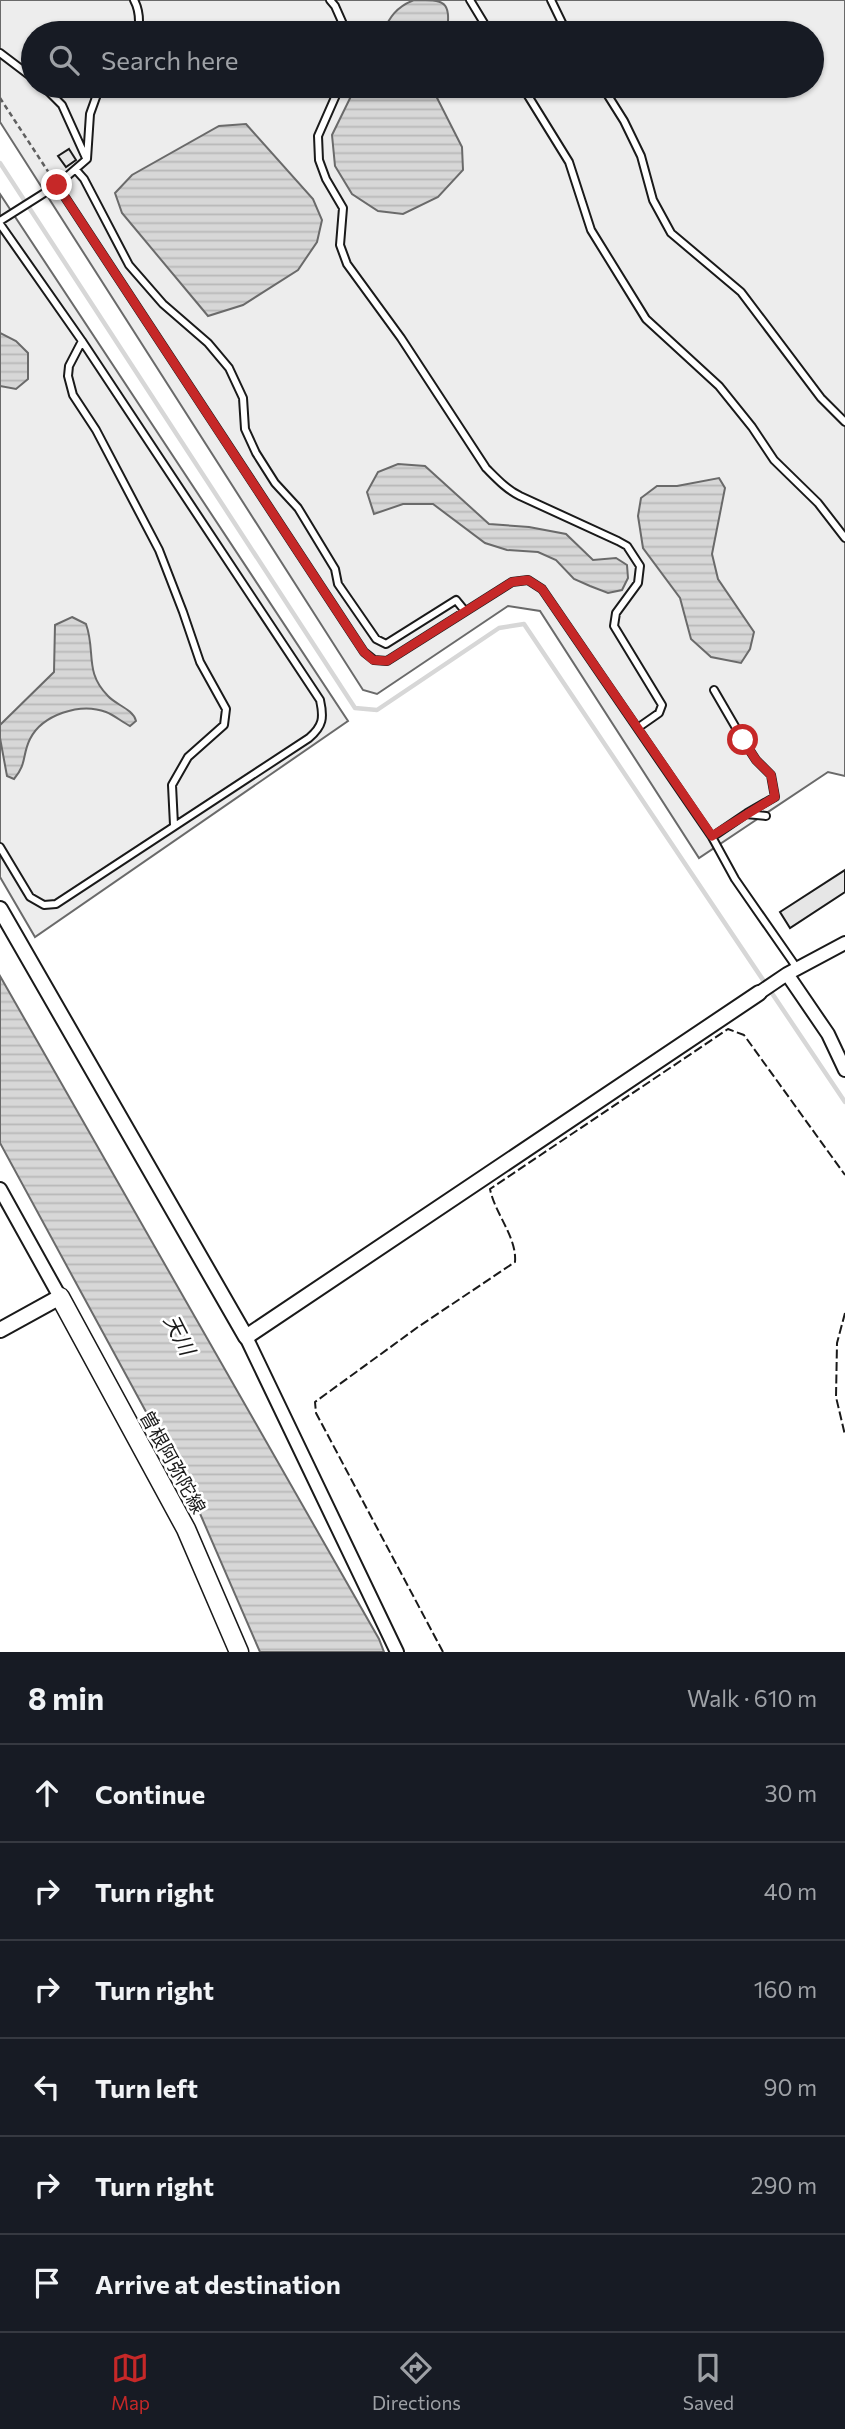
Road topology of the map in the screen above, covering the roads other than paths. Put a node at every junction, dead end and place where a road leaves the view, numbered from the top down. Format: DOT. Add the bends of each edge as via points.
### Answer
graph roads {
  1 [pos="134,0"];
  2 [pos="330,0"];
  3 [pos="470,0"];
  4 [pos="551,0"];
  5 [pos="140,21"];
  6 [pos="342,21"];
  7 [pos="483,21"];
  8 [pos="561,21"];
  9 [pos="0,53"];
  10 [pos="21,69"];
  11 [pos="55,98"];
  12 [pos="95,98"];
  13 [pos="335,98"];
  14 [pos="529,98"];
  15 [pos="610,98"];
  16 [pos="86,159"];
  17 [pos="76,170"];
  18 [pos="57,185"];
  19 [pos="0,223"];
  20 [pos="82,341"];
  21 [pos="845,422"];
  22 [pos="845,538"];
  23 [pos="465,611"];
  24 [pos="714,690"];
  25 [pos="639,727"];
  26 [pos="746,814"];
  27 [pos="766,816"];
  28 [pos="174,825"];
  29 [pos="712,836"];
  30 [pos="0,847"];
  31 [pos="0,909"];
  32 [pos="845,943"];
  33 [pos="792,971"];
  34 [pos="759,993"];
  35 [pos="845,1070"];
  36 [pos="0,1189"];
  37 [pos="60,1297"];
  38 [pos="0,1330"];
  39 [pos="247,1337"];
  40 [pos="240,1652"];
  41 [pos="397,1652"];
  1 -- 5 [label="lane"];
  2 -- 6 [label="lane"];
  3 -- 7 [label="lane"];
  4 -- 8 [label="lane"];
  9 -- 10 [label="lane"];
  11 -- 16 [label="lane"];
  12 -- 16 [label="lane"];
  13 -- 25 [label="lane" via="318,136 318,148 326,179 342,208 340,245 347,264 486,468 520,496 618,541 640,566 638,583 616,613 614,626 662,705 659,713"];
  14 -- 22 [label="lane" via="569,162 591,230 646,319 719,386 774,460 818,503"];
  15 -- 21 [label="lane" via="641,156 653,200 671,233 741,292 821,398"];
  16 -- 17 [label="lane"];
  17 -- 18 [label="lane"];
  17 -- 23 [label="lane" via="129,265 229,368 243,398 245,429 256,453 298,508 335,569 338,584 376,639 386,644 456,600"];
  18 -- 19 [label="lane"];
  18 -- 23 [label="lane" via="364,652 373,660 387,661"];
  19 -- 20 [label="lane"];
  20 -- 28 [label="lane" via="69,366 73,395 159,550 200,662 226,709 224,725 188,757 172,785"];
  20 -- 28 [label="lane" via="320,700 324,718 309,738"];
  23 -- 25 [label="lane" via="512,582 528,580 542,589"];
  24 -- 26 [label="lane" via="756,760 771,775 775,797"];
  25 -- 29 [label="lane"];
  26 -- 27 [label="lane"];
  26 -- 29 [label="lane"];
  28 -- 30 [label="lane" via="56,904 44,905 30,897"];
  29 -- 33 [label="lane"];
  31 -- 39 [label="street"];
  32 -- 33 [label="street"];
  33 -- 34 [label="street"];
  33 -- 35 [label="street"];
  34 -- 39 [label="street"];
  36 -- 37 [label="street"];
  37 -- 38 [label="street"];
  37 -- 40 [label="main road, 曽根阿弥陀線" via="187,1529"];
  39 -- 41 [label="street"];
}
